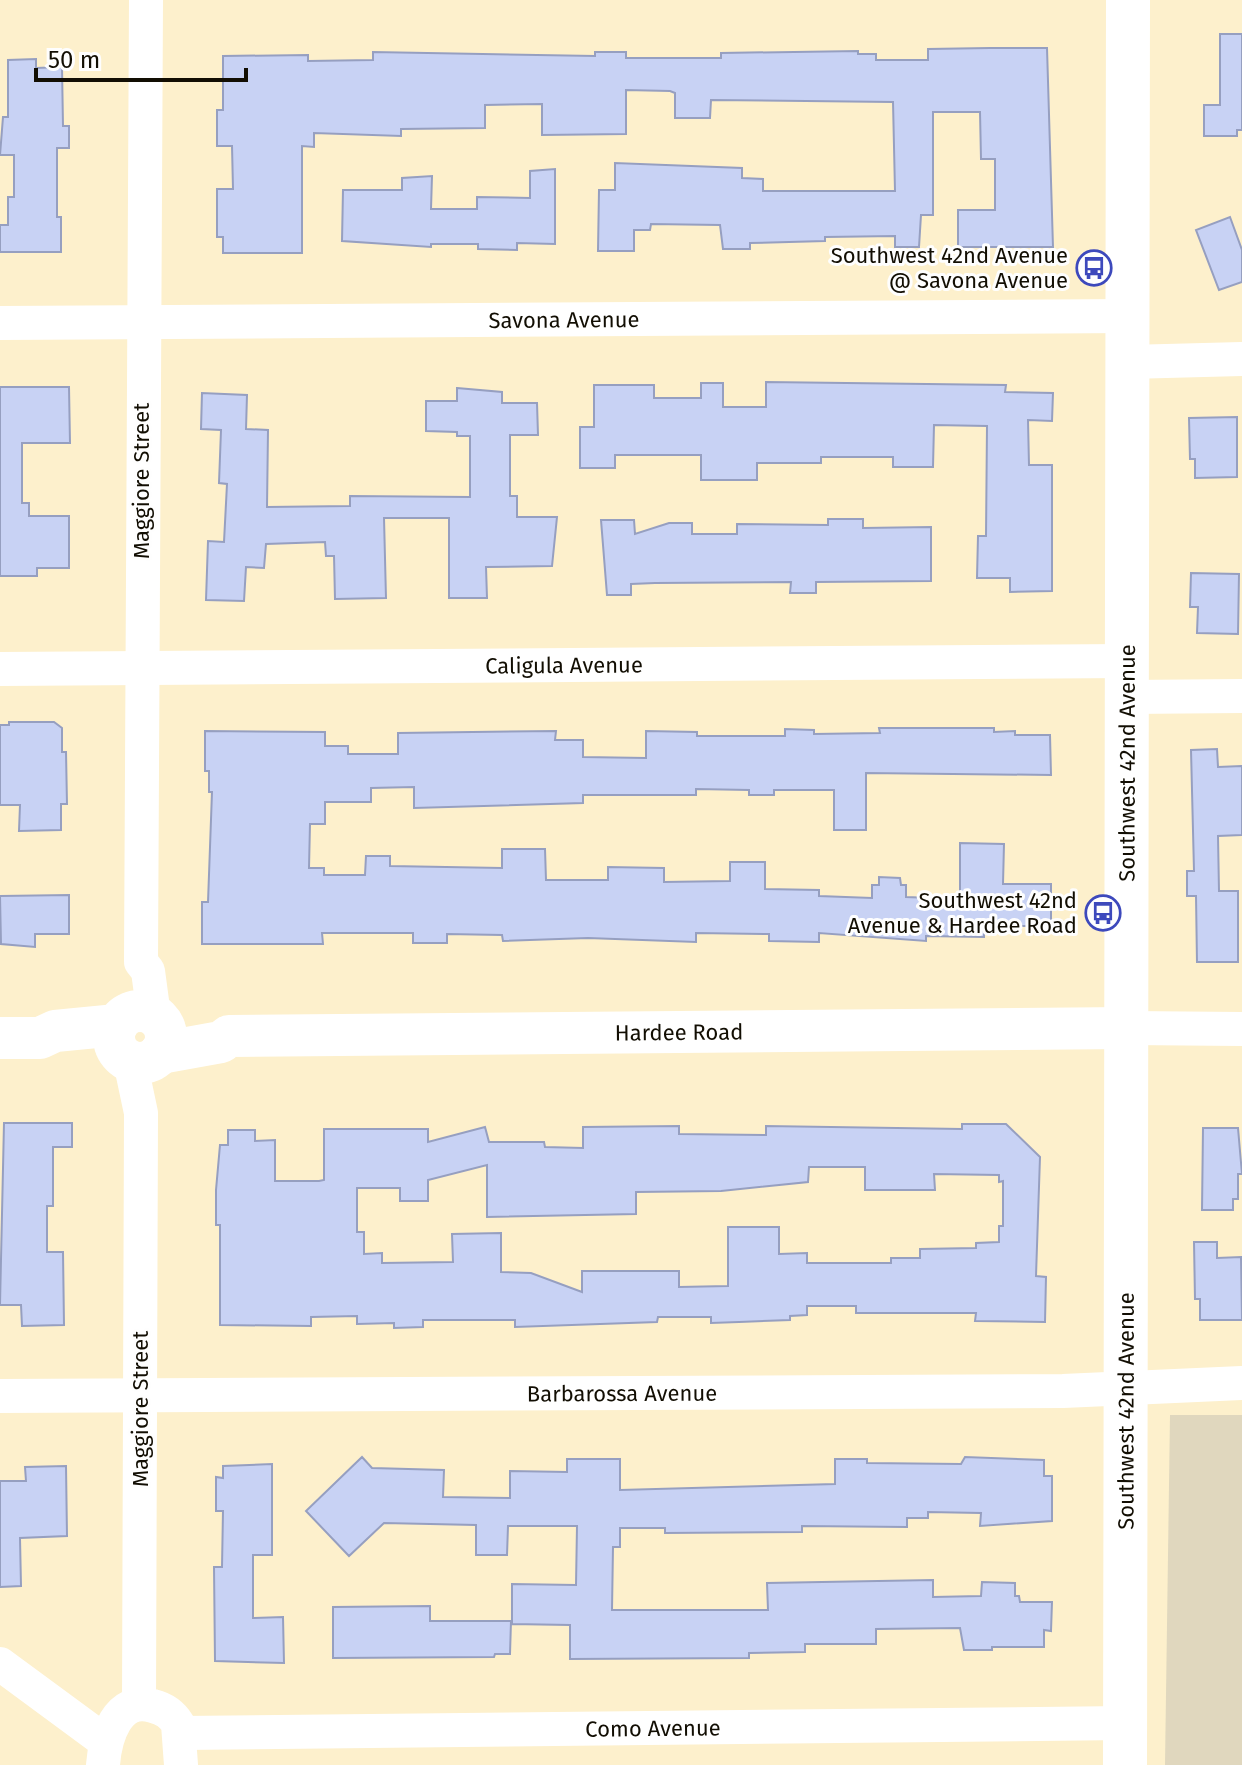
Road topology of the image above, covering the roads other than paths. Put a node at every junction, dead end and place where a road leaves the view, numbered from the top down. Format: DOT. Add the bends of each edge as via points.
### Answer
graph roads {
  1 [pos="146,0"];
  2 [pos="1128,0"];
  3 [pos="1128,316"];
  4 [pos="142,322"];
  5 [pos="0,323"];
  6 [pos="1242,359"];
  7 [pos="1128,362"];
  8 [pos="141,667"];
  9 [pos="0,669"];
  10 [pos="1127,679"];
  11 [pos="1242,696"];
  12 [pos="1128,1028"];
  13 [pos="1242,1029"];
  14 [pos="20,1038"];
  15 [pos="141,1039"];
  16 [pos="1242,1383"];
  17 [pos="1126,1387"];
  18 [pos="140,1394"];
  19 [pos="0,1396"];
  20 [pos="0,1664"];
  21 [pos="139,1704"];
  22 [pos="1126,1744"];
  23 [pos="181,1749"];
  24 [pos="105,1754"];
  1 -- 4 [label="street, Maggiore Street"];
  2 -- 3 [label="main road, Southwest 42nd Avenue"];
  3 -- 4 [label="street, Savona Avenue"];
  3 -- 7 [label="main road, Southwest 42nd Avenue"];
  4 -- 5 [label="street, Savona Avenue"];
  4 -- 8 [label="street, Maggiore Street"];
  6 -- 7 [label="street"];
  7 -- 10 [label="main road, Southwest 42nd Avenue"];
  8 -- 9 [label="street, Caligula Avenue"];
  8 -- 10 [label="street, Caligula Avenue"];
  8 -- 15 [label="street, Maggiore Street" via="141,962 135,970"];
  10 -- 11 [label="street, Caligula Avenue"];
  10 -- 12 [label="main road, Southwest 42nd Avenue"];
  12 -- 13 [label="street"];
  12 -- 15 [label="street, Hardee Road" via="229,1036 221,1029"];
  12 -- 17 [label="main road, Southwest 42nd Avenue"];
  14 -- 15 [label="street, Hardee Road" via="55,1031"];
  15 -- 18 [label="street, Maggiore Street"];
  16 -- 17 [label="street, Barbarossa Avenue"];
  17 -- 18 [label="street, Barbarossa Avenue"];
  17 -- 22 [label="main road, Southwest 42nd Avenue"];
  18 -- 19 [label="street, Barbarossa Avenue"];
  18 -- 21 [label="street, Maggiore Street"];
  20 -- 24 [label="street"];
  21 -- 23 [label="street" via="172,1715"];
  21 -- 24 [label="street" via="120,1715"];
  22 -- 23 [label="street, Como Avenue"];
}
